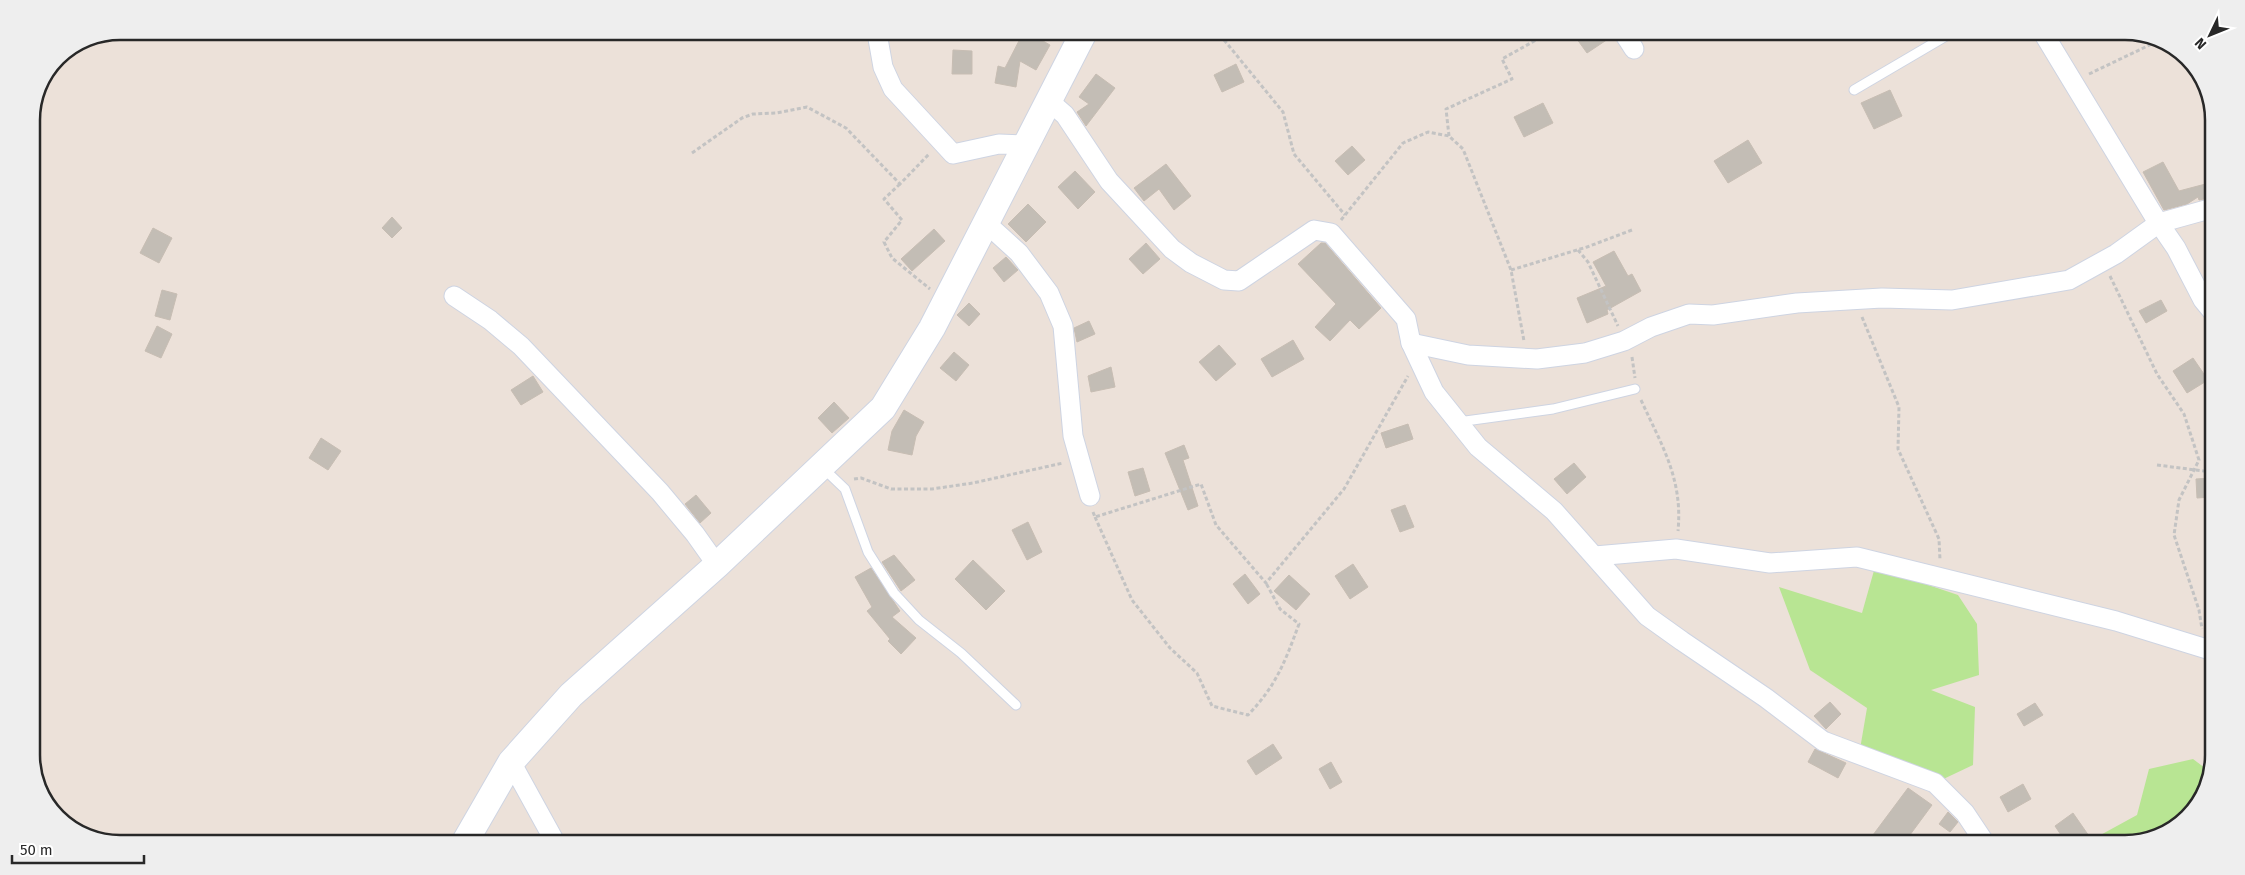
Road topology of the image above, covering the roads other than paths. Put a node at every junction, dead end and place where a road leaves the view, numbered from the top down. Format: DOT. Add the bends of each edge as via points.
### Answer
graph roads {
  1 [pos="878,40"];
  2 [pos="1080,40"];
  3 [pos="1939,40"];
  4 [pos="2047,40"];
  5 [pos="1854,90"];
  6 [pos="1048,101"];
  7 [pos="1026,145"];
  8 [pos="2205,210"];
  9 [pos="986,223"];
  10 [pos="2159,223"];
  11 [pos="454,296"];
  12 [pos="2205,302"];
  13 [pos="1414,350"];
  14 [pos="1636,389"];
  15 [pos="1458,422"];
  16 [pos="830,474"];
  17 [pos="1090,496"];
  18 [pos="1595,556"];
  19 [pos="717,564"];
  20 [pos="2205,648"];
  21 [pos="1016,705"];
  22 [pos="511,762"];
  23 [pos="469,835"];
  24 [pos="551,835"];
  25 [pos="1980,835"];
  1 -- 7 [label="street" via="883,67 893,89 953,154 999,144"];
  2 -- 6 [label="main road"];
  3 -- 5 [label="lane"];
  4 -- 10 [label="street"];
  6 -- 7 [label="main road"];
  6 -- 13 [label="street" via="1065,115 1109,180 1172,249 1190,263 1224,280 1239,281 1314,230 1331,233 1406,319"];
  7 -- 9 [label="main road"];
  8 -- 10 [label="street"];
  9 -- 16 [label="main road" via="932,328 883,408"];
  9 -- 17 [label="street" via="1019,253 1050,292 1063,326 1073,436"];
  10 -- 12 [label="street"];
  10 -- 13 [label="street" via="2104,261 2069,280 1952,300 1797,302 1713,316 1689,314 1585,353 1528,359"];
  11 -- 19 [label="street" via="490,320 528,353 660,492"];
  13 -- 15 [label="street" via="1434,392"];
  14 -- 15 [label="lane" via="1553,410"];
  15 -- 18 [label="street" via="1478,447 1554,511"];
  16 -- 19 [label="main road"];
  16 -- 21 [label="lane" via="845,489 868,552 894,593 919,620 962,653"];
  18 -- 20 [label="street" via="1676,549 1770,563 1857,557 2116,621"];
  18 -- 25 [label="street" via="1647,616 1823,741 1935,783 1965,813"];
  19 -- 22 [label="main road" via="571,695"];
  22 -- 23 [label="main road"];
  22 -- 24 [label="street"];
}
